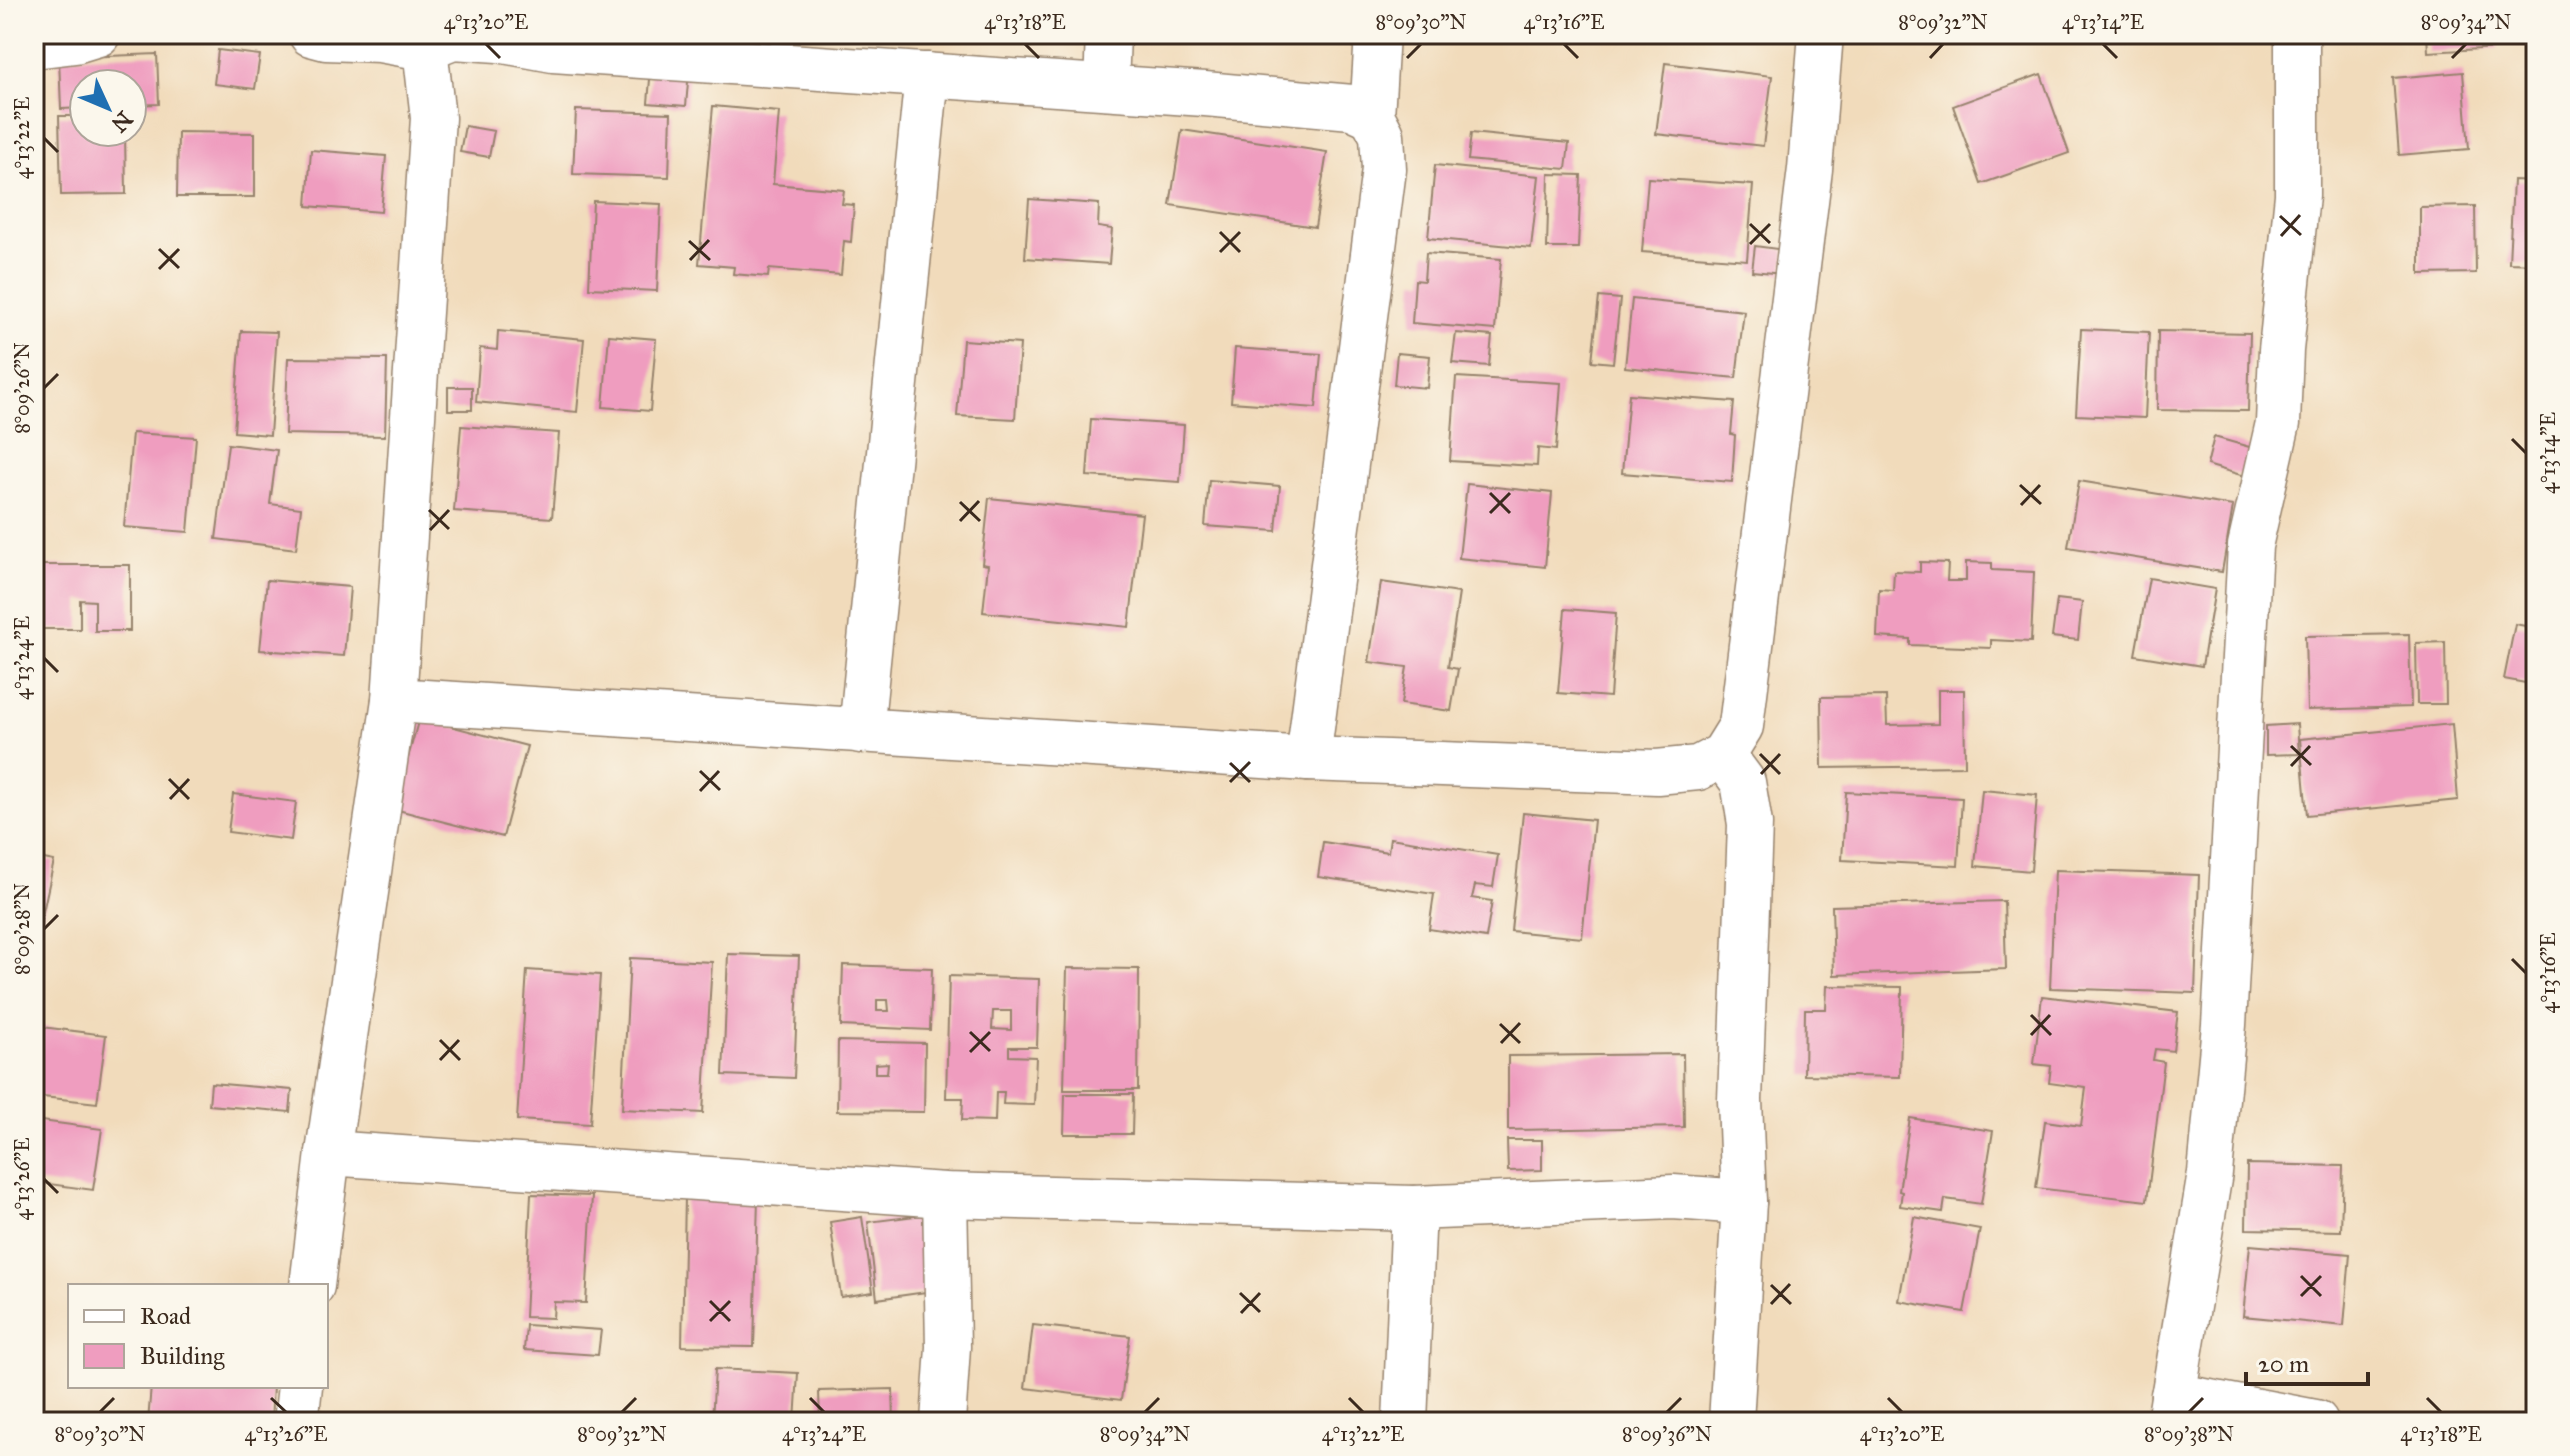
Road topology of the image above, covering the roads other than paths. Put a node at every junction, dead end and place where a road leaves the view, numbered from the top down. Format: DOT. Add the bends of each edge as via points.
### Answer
graph roads {
  1 [pos="98,34"];
  2 [pos="1108,34"];
  3 [pos="1377,34"];
  4 [pos="1821,34"];
  5 [pos="2297,34"];
  6 [pos="321,35"];
  7 [pos="34,46"];
  8 [pos="710,47"];
  9 [pos="425,48"];
  10 [pos="927,75"];
  11 [pos="1106,87"];
  12 [pos="1372,116"];
  13 [pos="394,700"];
  14 [pos="861,731"];
  15 [pos="1723,755"];
  16 [pos="1308,759"];
  17 [pos="328,1153"];
  18 [pos="945,1195"];
  19 [pos="1744,1202"];
  20 [pos="1414,1208"];
  21 [pos="312,1284"];
  22 [pos="300,1388"];
  23 [pos="2171,1408"];
  24 [pos="296,1422"];
  25 [pos="943,1422"];
  26 [pos="1405,1422"];
  27 [pos="1731,1422"];
  28 [pos="2316,1422"];
  1 -- 7 [label="street"];
  2 -- 11 [label="street"];
  3 -- 12 [label="street"];
  4 -- 15 [label="street" via="1810,169 1741,726"];
  5 -- 23 [label="street" via="2297,195 2278,423 2250,546 2213,1144"];
  6 -- 9 [label="street"];
  8 -- 9 [label="street" via="553,50 453,37"];
  8 -- 10 [label="street"];
  9 -- 13 [label="street" via="433,118"];
  10 -- 11 [label="street"];
  10 -- 14 [label="street"];
  11 -- 12 [label="street" via="1352,107"];
  12 -- 16 [label="street" via="1382,135 1384,169"];
  13 -- 14 [label="street"];
  13 -- 17 [label="street"];
  14 -- 16 [label="street"];
  15 -- 16 [label="street" via="1698,768 1657,772"];
  15 -- 19 [label="street" via="1743,782 1750,824 1740,1100"];
  17 -- 18 [label="street"];
  17 -- 21 [label="street"];
  18 -- 20 [label="street"];
  18 -- 25 [label="street" via="948,1347"];
  19 -- 20 [label="street" via="1673,1197"];
  19 -- 27 [label="street"];
  20 -- 26 [label="street"];
  22 -- 24 [label="street"];
  23 -- 28 [label="street"];
}
